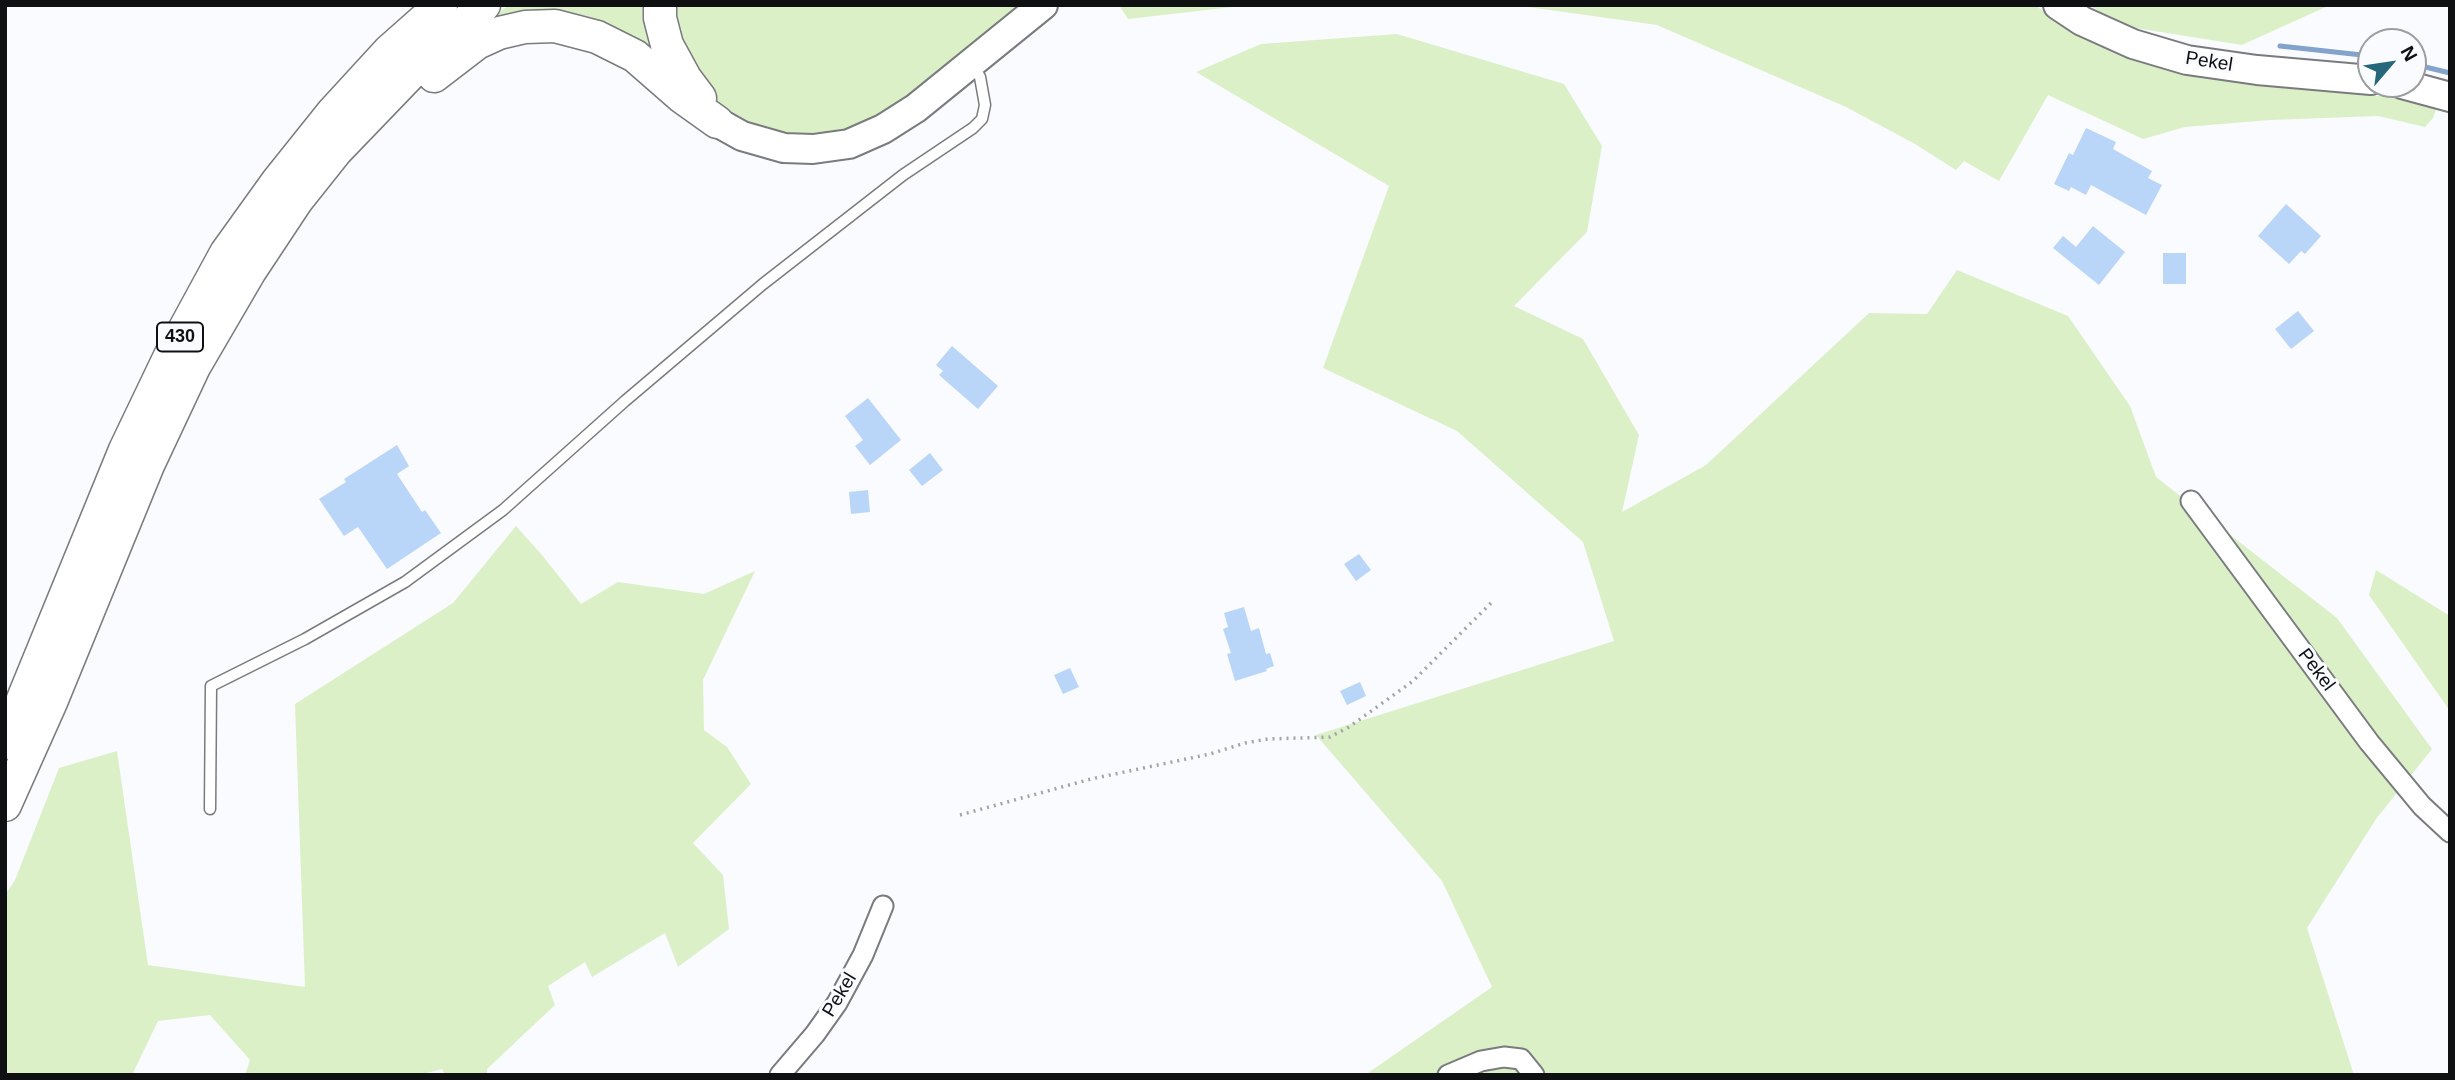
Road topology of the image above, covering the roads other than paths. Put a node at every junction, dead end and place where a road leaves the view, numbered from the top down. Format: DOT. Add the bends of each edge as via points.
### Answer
graph roads {
  1 [pos="441,5"];
  2 [pos="484,5"];
  3 [pos="660,5"];
  4 [pos="1043,5"];
  5 [pos="2058,5"];
  6 [pos="971,62"];
  7 [pos="2357,79"];
  8 [pos="2427,91"];
  9 [pos="2450,97"];
  10 [pos="717,122"];
  11 [pos="336,151"];
  12 [pos="2191,501"];
  13 [pos="9,735"];
  14 [pos="5,805"];
  15 [pos="210,809"];
  16 [pos="2450,832"];
  17 [pos="883,906"];
  18 [pos="780,1075"];
  19 [pos="1448,1075"];
  20 [pos="1534,1075"];
  1 -- 13 [label="highway, 430" via="389,51 333,113 226,253 125,450"];
  2 -- 11 [label="highway, 430"];
  3 -- 10 [label="highway" via="667,45"];
  4 -- 6 [label="main road"];
  5 -- 7 [label="main road, Pekel" via="2133,44 2187,60"];
  6 -- 10 [label="main road" via="916,108 883,130 849,144 784,148 741,136"];
  6 -- 15 [label="lane" via="980,77 985,105 982,119 973,128 872,198 763,284 503,510 405,582 211,686"];
  8 -- 9 [label="main road"];
  10 -- 11 [label="highway" via="635,56 607,41 555,26 525,27 477,43"];
  11 -- 14 [label="highway, 430" via="250,271 194,367"];
  12 -- 16 [label="street, Pekel" via="2369,742"];
  17 -- 18 [label="street, Pekel" via="837,1003"];
  19 -- 20 [label="street" via="1480,1061 1504,1057 1521,1059"];
}
